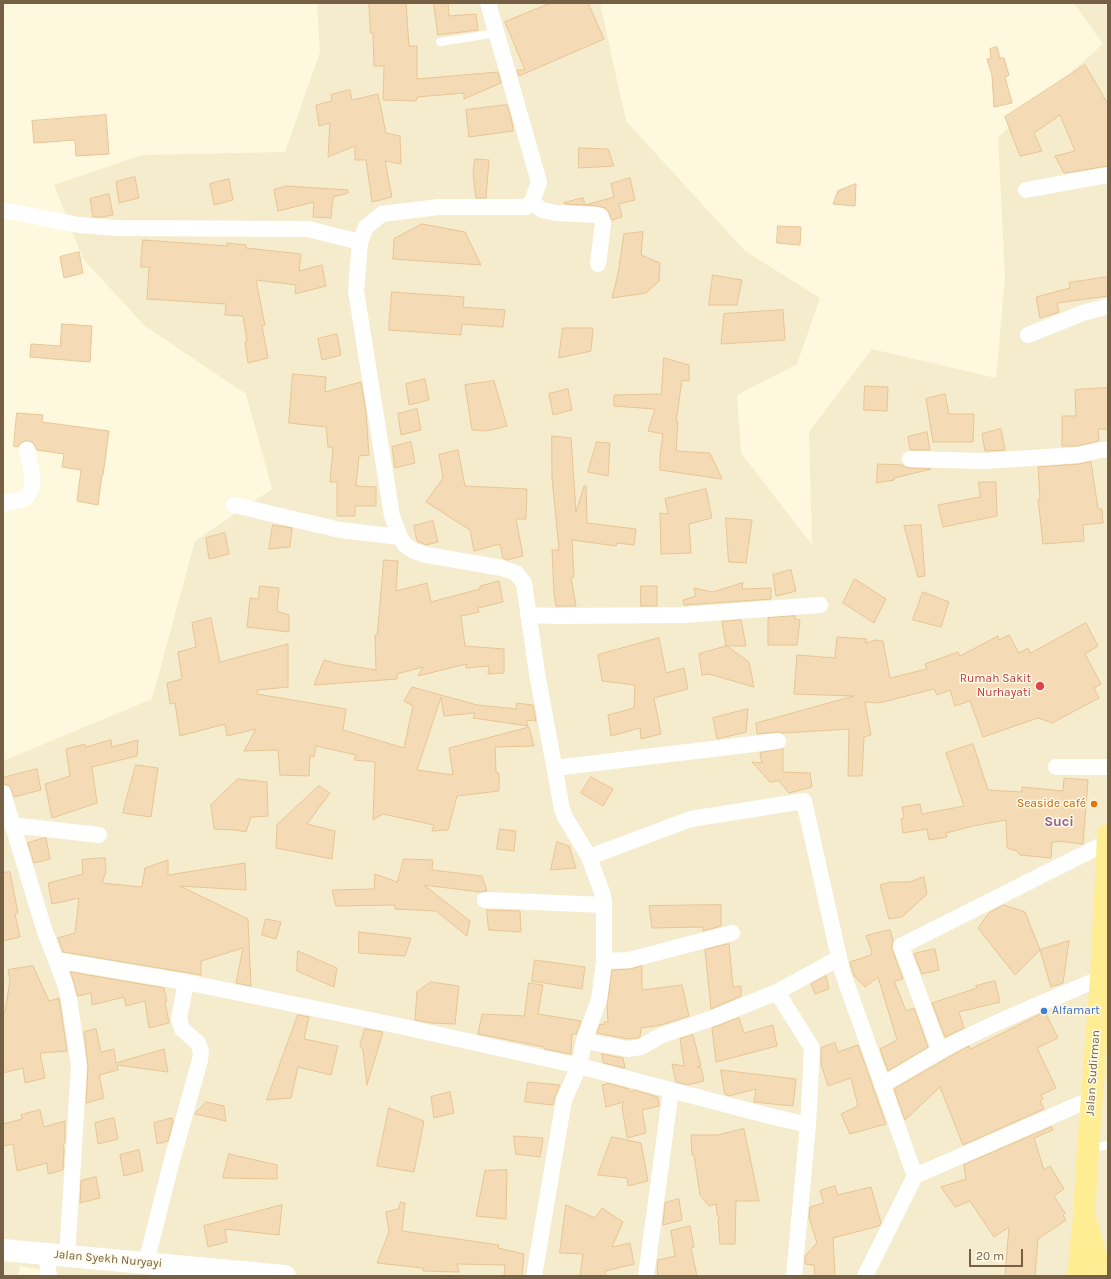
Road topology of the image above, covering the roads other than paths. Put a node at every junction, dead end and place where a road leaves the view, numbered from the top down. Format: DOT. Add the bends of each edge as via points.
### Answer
graph roads {
  1 [pos="488,3"];
  2 [pos="497,33"];
  3 [pos="440,42"];
  4 [pos="1108,175"];
  5 [pos="1026,190"];
  6 [pos="532,202"];
  7 [pos="3,210"];
  8 [pos="360,242"];
  9 [pos="598,264"];
  10 [pos="1108,306"];
  11 [pos="1028,335"];
  12 [pos="27,450"];
  13 [pos="1108,450"];
  14 [pos="910,459"];
  15 [pos="3,502"];
  16 [pos="234,505"];
  17 [pos="400,537"];
  18 [pos="820,605"];
  19 [pos="528,615"];
  20 [pos="778,741"];
  21 [pos="1056,767"];
  22 [pos="1108,767"];
  23 [pos="555,768"];
  24 [pos="3,794"];
  25 [pos="12,825"];
  26 [pos="1108,834"];
  27 [pos="99,835"];
  28 [pos="1108,842"];
  29 [pos="589,857"];
  30 [pos="485,900"];
  31 [pos="604,905"];
  32 [pos="732,933"];
  33 [pos="839,958"];
  34 [pos="56,960"];
  35 [pos="604,961"];
  36 [pos="1101,978"];
  37 [pos="186,982"];
  38 [pos="777,992"];
  39 [pos="1103,1006"];
  40 [pos="584,1041"];
  41 [pos="940,1051"];
  42 [pos="579,1066"];
  43 [pos="882,1085"];
  44 [pos="671,1090"];
  45 [pos="1091,1099"];
  46 [pos="808,1125"];
  47 [pos="1098,1147"];
  48 [pos="915,1176"];
  49 [pos="1084,1216"];
  50 [pos="3,1250"];
  51 [pos="56,1255"];
  52 [pos="146,1263"];
  53 [pos="257,1275"];
  54 [pos="49,1276"];
  55 [pos="285,1276"];
  56 [pos="534,1276"];
  57 [pos="646,1276"];
  58 [pos="794,1276"];
  59 [pos="865,1276"];
  60 [pos="1078,1276"];
  61 [pos="1102,1276"];
  1 -- 2 [label="street"];
  2 -- 3 [label="lane"];
  2 -- 6 [label="street" via="539,182"];
  4 -- 5 [label="street"];
  6 -- 8 [label="street" via="526,207 439,207 382,214 366,227"];
  6 -- 9 [label="street" via="542,210 596,215 601,218 604,224"];
  7 -- 8 [label="street" via="78,225 118,228 308,229"];
  8 -- 17 [label="street" via="356,291 392,516"];
  10 -- 11 [label="street"];
  12 -- 15 [label="street" via="33,482 31,491 20,500"];
  13 -- 14 [label="street" via="1078,455 984,461"];
  16 -- 17 [label="street" via="340,530"];
  17 -- 19 [label="street" via="405,545 414,551 516,573 524,583"];
  18 -- 19 [label="street" via="683,615"];
  19 -- 23 [label="street"];
  20 -- 23 [label="street"];
  21 -- 22 [label="street"];
  23 -- 29 [label="street" via="565,818"];
  24 -- 25 [label="street"];
  25 -- 27 [label="street"];
  25 -- 34 [label="street"];
  26 -- 28 [label="main road, Jalan Sudirman"];
  28 -- 36 [label="main road, Jalan Sudirman"];
  28 -- 41 [label="street" via="901,946"];
  29 -- 31 [label="street" via="603,895"];
  29 -- 33 [label="street" via="691,818 804,801"];
  30 -- 31 [label="street"];
  31 -- 35 [label="street"];
  32 -- 35 [label="street" via="629,960"];
  33 -- 38 [label="street"];
  33 -- 43 [label="street"];
  34 -- 37 [label="street"];
  34 -- 51 [label="street" via="69,999 79,1066"];
  35 -- 40 [label="street" via="599,1000"];
  36 -- 39 [label="main road, Jalan Sudirman"];
  36 -- 41 [label="street"];
  37 -- 42 [label="street"];
  37 -- 52 [label="street" via="179,1018 182,1029 198,1043 200,1060"];
  38 -- 40 [label="street" via="662,1036 641,1047 628,1049"];
  38 -- 46 [label="street" via="812,1048"];
  39 -- 45 [label="main road, Jalan Sudirman"];
  40 -- 42 [label="street"];
  41 -- 43 [label="street"];
  42 -- 44 [label="street"];
  42 -- 56 [label="street" via="564,1100"];
  43 -- 48 [label="street"];
  44 -- 46 [label="street"];
  44 -- 57 [label="street"];
  45 -- 47 [label="main road, Jalan Sudirman"];
  45 -- 48 [label="street"];
  46 -- 58 [label="street"];
  47 -- 49 [label="main road, Jalan Sudirman"];
  48 -- 59 [label="street"];
  49 -- 60 [label="main road, Jalan Sudirman"];
  49 -- 61 [label="main road, Jalan Sudirman"];
  50 -- 51 [label="main road, Jalan Syekh Nuryayi"];
  51 -- 52 [label="main road, Jalan Syekh Nuryayi"];
  51 -- 54 [label="street"];
  52 -- 53 [label="main road, Jalan Syekh Nuryayi"];
  53 -- 55 [label="main road, Jalan Syekh Nuryayi"];
}
